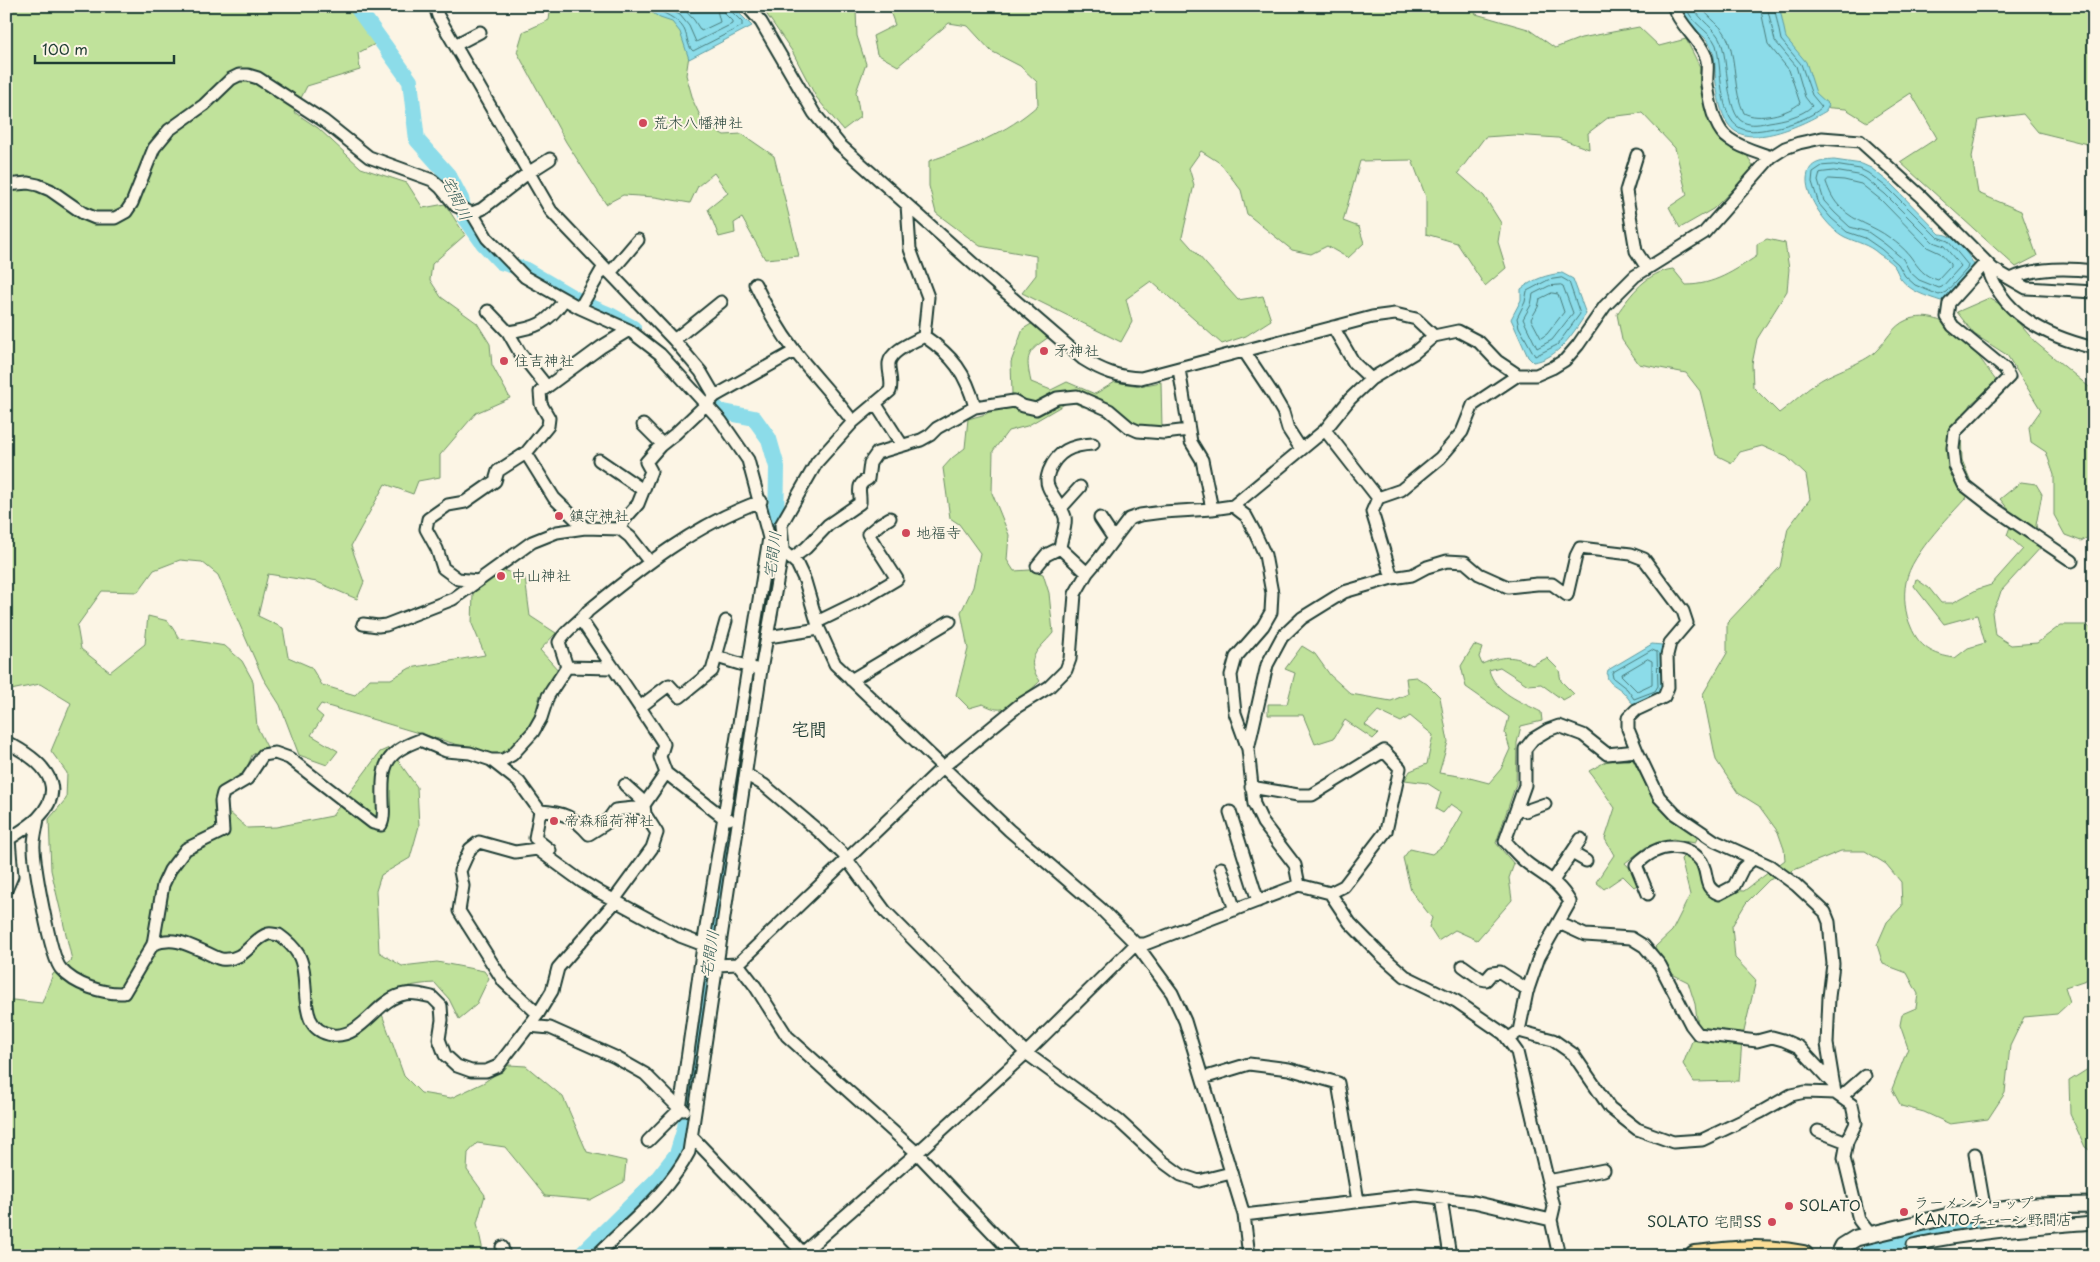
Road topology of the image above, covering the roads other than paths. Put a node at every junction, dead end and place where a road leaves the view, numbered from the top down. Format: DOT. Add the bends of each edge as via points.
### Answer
graph roads {
  1 [pos="435,6"];
  2 [pos="747,6"];
  3 [pos="1673,6"];
  4 [pos="480,32"];
  5 [pos="455,45"];
  6 [pos="1637,155"];
  7 [pos="1771,157"];
  8 [pos="550,159"];
  9 [pos="528,173"];
  10 [pos="6,185"];
  11 [pos="907,205"];
  12 [pos="472,213"];
  13 [pos="638,240"];
  14 [pos="1986,262"];
  15 [pos="1647,268"];
  16 [pos="606,271"];
  17 [pos="2094,271"];
  18 [pos="2011,279"];
  19 [pos="755,284"];
  20 [pos="2094,292"];
  21 [pos="564,300"];
  22 [pos="721,302"];
  23 [pos="580,308"];
  24 [pos="488,311"];
  25 [pos="1333,327"];
  26 [pos="629,330"];
  27 [pos="508,332"];
  28 [pos="924,336"];
  29 [pos="1434,336"];
  30 [pos="674,340"];
  31 [pos="2094,348"];
  32 [pos="795,351"];
  33 [pos="1244,351"];
  34 [pos="1179,369"];
  35 [pos="1518,375"];
  36 [pos="1372,379"];
  37 [pos="547,387"];
  38 [pos="710,400"];
  39 [pos="875,403"];
  40 [pos="975,407"];
  41 [pos="853,422"];
  42 [pos="644,425"];
  43 [pos="1188,430"];
  44 [pos="1325,430"];
  45 [pos="662,444"];
  46 [pos="1093,444"];
  47 [pos="902,445"];
  48 [pos="1301,449"];
  49 [pos="526,453"];
  50 [pos="599,460"];
  51 [pos="1080,487"];
  52 [pos="643,490"];
  53 [pos="1378,498"];
  54 [pos="761,501"];
  55 [pos="1233,506"];
  56 [pos="1061,508"];
  57 [pos="1212,510"];
  58 [pos="890,518"];
  59 [pos="1100,518"];
  60 [pos="585,528"];
  61 [pos="620,530"];
  62 [pos="769,538"];
  63 [pos="1114,539"];
  64 [pos="1060,548"];
  65 [pos="783,549"];
  66 [pos="792,559"];
  67 [pos="649,561"];
  68 [pos="2072,561"];
  69 [pos="1037,566"];
  70 [pos="1087,573"];
  71 [pos="1392,578"];
  72 [pos="478,581"];
  73 [pos="581,620"];
  74 [pos="726,621"];
  75 [pos="950,621"];
  76 [pos="363,624"];
  77 [pos="818,625"];
  78 [pos="768,637"];
  79 [pos="717,658"];
  80 [pos="567,667"];
  81 [pos="613,668"];
  82 [pos="754,668"];
  83 [pos="851,680"];
  84 [pos="640,707"];
  85 [pos="6,742"];
  86 [pos="1248,749"];
  87 [pos="1637,751"];
  88 [pos="491,760"];
  89 [pos="943,767"];
  90 [pos="666,773"];
  91 [pos="747,775"];
  92 [pos="625,785"];
  93 [pos="1251,787"];
  94 [pos="1545,804"];
  95 [pos="644,805"];
  96 [pos="1518,807"];
  97 [pos="540,811"];
  98 [pos="1230,812"];
  99 [pos="38,818"];
  100 [pos="731,819"];
  101 [pos="1580,839"];
  102 [pos="1572,853"];
  103 [pos="1754,858"];
  104 [pos="846,860"];
  105 [pos="1586,861"];
  106 [pos="559,865"];
  107 [pos="1221,868"];
  108 [pos="1553,881"];
  109 [pos="1298,885"];
  110 [pos="6,890"];
  111 [pos="1330,893"];
  112 [pos="1648,894"];
  113 [pos="615,900"];
  114 [pos="1258,901"];
  115 [pos="1235,910"];
  116 [pos="1558,923"];
  117 [pos="153,944"];
  118 [pos="1136,944"];
  119 [pos="710,947"];
  120 [pos="738,964"];
  121 [pos="717,965"];
  122 [pos="1463,966"];
  123 [pos="1528,990"];
  124 [pos="538,1014"];
  125 [pos="529,1026"];
  126 [pos="1519,1031"];
  127 [pos="1508,1039"];
  128 [pos="1026,1053"];
  129 [pos="1865,1076"];
  130 [pos="1203,1078"];
  131 [pos="1837,1092"];
  132 [pos="688,1111"];
  133 [pos="1818,1131"];
  134 [pos="692,1138"];
  135 [pos="648,1141"];
  136 [pos="1847,1142"];
  137 [pos="917,1153"];
  138 [pos="1976,1154"];
  139 [pos="1604,1170"];
  140 [pos="1231,1173"];
  141 [pos="1548,1181"];
  142 [pos="1441,1198"];
  143 [pos="1358,1201"];
  144 [pos="2094,1205"];
  145 [pos="1985,1212"];
  146 [pos="1244,1215"];
  147 [pos="1551,1220"];
  148 [pos="2094,1223"];
  149 [pos="1870,1234"];
  150 [pos="803,1254"];
  151 [pos="596,1256"];
  152 [pos="1016,1256"];
  153 [pos="1249,1256"];
  154 [pos="1450,1256"];
  155 [pos="1559,1256"];
  156 [pos="1695,1256"];
  157 [pos="1803,1256"];
  158 [pos="1838,1256"];
  159 [pos="1913,1256"];
  1 -- 5 [label="street"];
  2 -- 11 [label="street" via="761,22 814,113 839,144"];
  3 -- 7 [label="street" via="1678,19 1707,58 1707,83 1717,124 1727,138"];
  4 -- 5 [label="street"];
  5 -- 9 [label="street"];
  6 -- 15 [label="street" via="1626,191 1636,251"];
  7 -- 14 [label="street" via="1785,148 1822,138 1860,141 1922,197"];
  7 -- 15 [label="street" via="1704,233"];
  8 -- 9 [label="street"];
  9 -- 12 [label="street" via="482,209"];
  9 -- 16 [label="street" via="551,211"];
  10 -- 12 [label="street" via="38,185 83,213 96,218 115,218 126,212 132,203 160,138 204,105 230,78 248,75 292,99 369,157 432,180 456,206"];
  11 -- 28 [label="street" via="910,249 928,297"];
  11 -- 34 [label="street" via="1083,359 1099,369 1121,377 1140,378"];
  12 -- 21 [label="street" via="487,238 525,277"];
  13 -- 16 [label="street"];
  14 -- 18 [label="street"];
  14 -- 31 [label="street" via="1990,280 2013,311 2039,329"];
  14 -- 68 [label="street" via="1949,303 1947,317 1953,326 2005,369 2009,377 1955,432 1954,466 1964,484 1995,509"];
  15 -- 35 [label="street" via="1605,306 1565,360 1536,375"];
  16 -- 23 [label="street"];
  16 -- 30 [label="street"];
  17 -- 18 [label="street" via="2046,271"];
  18 -- 20 [label="street" via="2026,288"];
  19 -- 32 [label="street"];
  21 -- 23 [label="street"];
  21 -- 27 [label="street" via="544,323"];
  22 -- 30 [label="street"];
  23 -- 26 [label="street"];
  24 -- 27 [label="street"];
  25 -- 29 [label="street" via="1395,314 1416,319"];
  25 -- 33 [label="street"];
  25 -- 36 [label="street" via="1354,362"];
  26 -- 37 [label="street"];
  26 -- 38 [label="street"];
  27 -- 37 [label="street"];
  28 -- 39 [label="street" via="893,354 889,362 890,391"];
  28 -- 40 [label="street" via="944,350 962,370"];
  29 -- 35 [label="street" via="1458,331 1479,342 1497,361"];
  29 -- 36 [label="street"];
  30 -- 38 [label="street" via="701,372"];
  32 -- 38 [label="street"];
  32 -- 41 [label="street"];
  33 -- 34 [label="street"];
  33 -- 48 [label="street" via="1272,393"];
  34 -- 43 [label="street"];
  35 -- 53 [label="street" via="1473,405 1462,432 1440,458 1401,490"];
  36 -- 44 [label="street" via="1350,399"];
  37 -- 49 [label="street" via="540,392 541,404 549,418 548,426"];
  38 -- 45 [label="street"];
  38 -- 54 [label="street" via="748,460"];
  39 -- 41 [label="street"];
  39 -- 47 [label="street"];
  40 -- 43 [label="street" via="1014,401 1036,409 1057,398 1077,396 1109,410 1138,431 1164,433"];
  40 -- 47 [label="street" via="937,428 926,438"];
  41 -- 65 [label="street" via="817,462 781,525"];
  42 -- 45 [label="street"];
  43 -- 57 [label="street" via="1202,460"];
  44 -- 48 [label="street"];
  44 -- 53 [label="street"];
  45 -- 52 [label="street" via="646,462 651,471"];
  46 -- 56 [label="street" via="1071,448 1060,454 1053,464 1046,480"];
  47 -- 66 [label="street" via="873,457 868,479 859,488 860,503 828,525"];
  48 -- 55 [label="street"];
  49 -- 60 [label="street" via="554,498"];
  49 -- 72 [label="street" via="498,470 495,481 465,502 448,505 428,519 426,529 443,568 458,579"];
  50 -- 52 [label="street"];
  51 -- 56 [label="street"];
  52 -- 61 [label="street" via="638,504"];
  53 -- 71 [label="street" via="1372,512"];
  54 -- 62 [label="street"];
  54 -- 67 [label="street" via="731,512"];
  55 -- 57 [label="street"];
  55 -- 86 [label="street" via="1246,516 1265,555 1272,593 1271,612 1236,657 1231,675 1235,713"];
  56 -- 64 [label="street" via="1065,518"];
  57 -- 63 [label="street" via="1140,515 1129,519"];
  58 -- 77 [label="street" via="868,534 897,579"];
  59 -- 63 [label="street"];
  60 -- 61 [label="street"];
  60 -- 72 [label="street" via="557,532 532,542"];
  61 -- 67 [label="street" via="630,537"];
  62 -- 65 [label="street"];
  62 -- 82 [label="street"];
  63 -- 70 [label="street"];
  64 -- 69 [label="street" via="1046,555"];
  64 -- 70 [label="street"];
  65 -- 66 [label="street"];
  65 -- 78 [label="street"];
  66 -- 77 [label="street" via="805,581"];
  67 -- 73 [label="street"];
  70 -- 89 [label="street" via="1075,594 1070,659 1066,670"];
  71 -- 86 [label="street" via="1344,592 1302,618 1282,637 1267,665"];
  71 -- 87 [label="street" via="1412,575 1447,561 1464,562 1479,574 1508,587 1552,584 1567,595 1580,548 1631,554 1644,559 1683,611 1687,623 1670,643 1666,655 1668,687 1664,697 1636,710 1628,718 1628,730"];
  72 -- 76 [label="street" via="453,599 432,608 386,625"];
  73 -- 80 [label="street" via="564,632 559,642"];
  73 -- 81 [label="street"];
  74 -- 79 [label="street"];
  75 -- 83 [label="street"];
  77 -- 78 [label="street"];
  77 -- 83 [label="street" via="835,664"];
  78 -- 82 [label="street"];
  79 -- 82 [label="street"];
  79 -- 84 [label="street" via="712,671 680,697 669,686"];
  80 -- 81 [label="street"];
  80 -- 88 [label="street" via="548,696 533,732 512,755 503,760"];
  81 -- 84 [label="street"];
  82 -- 91 [label="street"];
  82 -- 100 [label="street"];
  83 -- 89 [label="street"];
  84 -- 90 [label="street" via="664,744 660,757"];
  85 -- 99 [label="street" via="36,761 52,783 52,796"];
  86 -- 93 [label="street"];
  87 -- 96 [label="street" via="1607,754 1572,729 1559,726 1548,730 1533,739 1525,749 1525,785"];
  87 -- 103 [label="street" via="1659,797 1675,814 1715,841"];
  88 -- 97 [label="street" via="519,782"];
  88 -- 117 [label="street" via="470,753 446,751 420,740 404,746 385,764 382,776 384,817 378,825 289,758 275,753 263,755 248,779 223,793 223,830 186,850 170,870 163,885"];
  89 -- 104 [label="street"];
  89 -- 118 [label="street"];
  90 -- 95 [label="street"];
  90 -- 100 [label="street"];
  91 -- 100 [label="street"];
  91 -- 104 [label="street" via="795,810"];
  92 -- 95 [label="street"];
  93 -- 109 [label="street" via="1254,804 1263,823 1295,865"];
  93 -- 111 [label="street" via="1312,795 1384,751 1400,768 1386,831 1344,886"];
  94 -- 96 [label="street" via="1525,811"];
  95 -- 97 [label="street" via="615,810 605,824 589,834 572,817"];
  95 -- 113 [label="street" via="644,814 657,833 652,848"];
  96 -- 108 [label="street" via="1505,841"];
  97 -- 106 [label="street" via="535,838 558,857"];
  98 -- 114 [label="street"];
  99 -- 110 [label="street" via="9,840 12,876"];
  99 -- 117 [label="street" via="34,847 46,920 60,968 73,979 98,990 124,993"];
  100 -- 119 [label="street"];
  101 -- 102 [label="street"];
  102 -- 105 [label="street"];
  102 -- 108 [label="street"];
  103 -- 112 [label="street" via="1734,886 1719,894 1712,891 1705,877 1704,865 1691,852 1672,846 1660,849 1636,865"];
  103 -- 131 [label="street" via="1796,885 1827,917 1833,964 1827,1044"];
  104 -- 120 [label="street"];
  104 -- 128 [label="street" via="885,911"];
  106 -- 113 [label="street"];
  106 -- 124 [label="street" via="537,849 515,852 479,842 470,849 460,871 463,886 459,911 504,982"];
  107 -- 115 [label="street"];
  108 -- 116 [label="street" via="1570,902"];
  109 -- 111 [label="street"];
  109 -- 114 [label="street"];
  111 -- 127 [label="street" via="1350,922 1405,976 1456,1000"];
  113 -- 119 [label="street" via="680,936"];
  113 -- 124 [label="street" via="558,968 552,991"];
  114 -- 115 [label="street"];
  115 -- 118 [label="street" via="1146,944"];
  116 -- 123 [label="street" via="1539,957"];
  116 -- 131 [label="street" via="1585,935 1632,938 1644,946 1660,965 1698,1034 1757,1041 1772,1037 1783,1040 1799,1047"];
  117 -- 125 [label="street" via="165,939 180,942 221,959 247,952 268,934 279,935 299,955 304,972 307,1010 314,1026 325,1034 351,1032 390,1000 405,994 432,997 441,1006 439,1039 445,1055 457,1066 471,1071 486,1071 498,1066"];
  118 -- 128 [label="street"];
  118 -- 130 [label="street" via="1172,993"];
  119 -- 121 [label="street"];
  119 -- 132 [label="street"];
  120 -- 121 [label="street"];
  120 -- 137 [label="street" via="787,1036"];
  121 -- 132 [label="street"];
  122 -- 123 [label="street" via="1486,980 1492,973 1500,972"];
  123 -- 126 [label="street"];
  124 -- 125 [label="street"];
  125 -- 132 [label="street" via="550,1028 615,1057 646,1074"];
  126 -- 127 [label="street"];
  126 -- 131 [label="street" via="1553,1040 1573,1054 1610,1108 1637,1129 1673,1142 1702,1140 1790,1095"];
  127 -- 141 [label="street" via="1517,1052"];
  128 -- 137 [label="street"];
  128 -- 140 [label="street" via="1119,1121 1181,1175 1199,1181"];
  129 -- 131 [label="street"];
  130 -- 140 [label="street"];
  130 -- 143 [label="street" via="1249,1064 1288,1069 1338,1083"];
  131 -- 136 [label="street" via="1852,1105 1856,1123"];
  132 -- 134 [label="street"];
  132 -- 135 [label="street"];
  133 -- 136 [label="street"];
  134 -- 150 [label="street"];
  134 -- 151 [label="street" via="681,1168"];
  136 -- 149 [label="street" via="1844,1158 1859,1220"];
  137 -- 150 [label="street"];
  137 -- 152 [label="street"];
  138 -- 145 [label="street"];
  139 -- 141 [label="street"];
  140 -- 146 [label="street"];
  141 -- 147 [label="street" via="1554,1207"];
  142 -- 143 [label="street" via="1416,1195"];
  142 -- 147 [label="street" via="1474,1202"];
  142 -- 154 [label="street"];
  143 -- 146 [label="street"];
  144 -- 145 [label="street" via="2034,1206"];
  145 -- 149 [label="street"];
  146 -- 153 [label="street"];
  147 -- 155 [label="street"];
  148 -- 159 [label="street" via="1940,1239 1913,1245"];
  149 -- 158 [label="street" via="1848,1241"];
  156 -- 157 [label="highway" via="1776,1250"];
}
